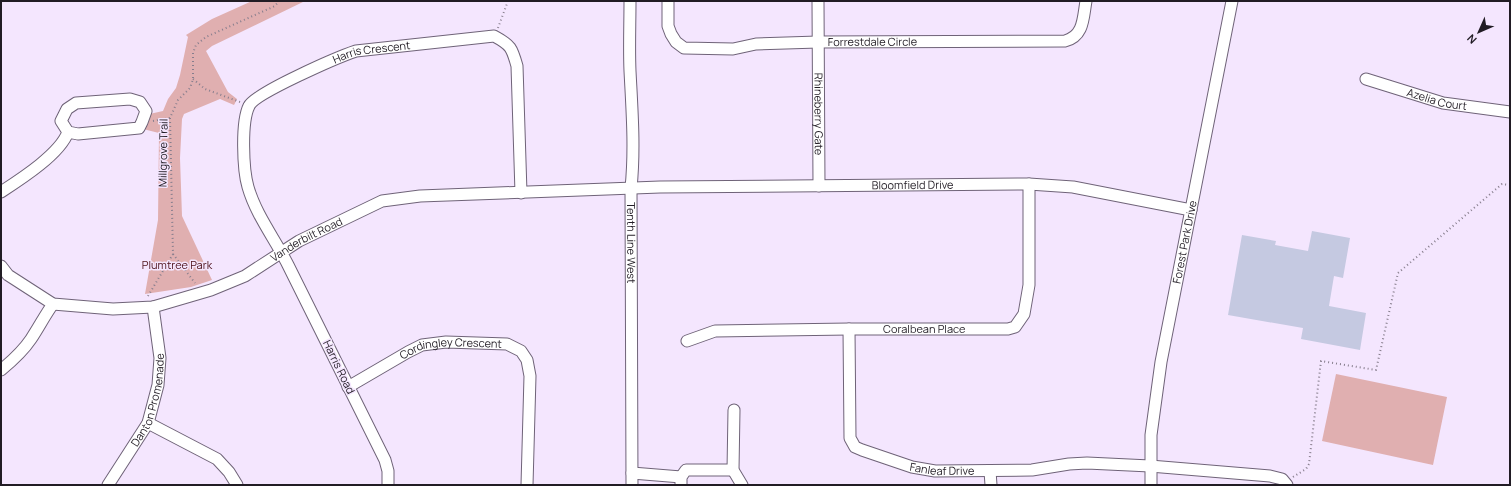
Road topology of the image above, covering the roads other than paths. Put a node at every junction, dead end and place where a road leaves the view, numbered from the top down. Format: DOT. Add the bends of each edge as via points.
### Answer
graph roads {
  1 [pos="630,1"];
  2 [pos="668,1"];
  3 [pos="818,1"];
  4 [pos="1086,1"];
  5 [pos="1232,1"];
  6 [pos="818,42"];
  7 [pos="1366,79"];
  8 [pos="1510,112"];
  9 [pos="68,132"];
  10 [pos="1029,184"];
  11 [pos="819,186"];
  12 [pos="631,188"];
  13 [pos="1,192"];
  14 [pos="521,193"];
  15 [pos="1191,210"];
  16 [pos="282,251"];
  17 [pos="1,266"];
  18 [pos="53,304"];
  19 [pos="148,307"];
  20 [pos="849,329"];
  21 [pos="687,341"];
  22 [pos="1,370"];
  23 [pos="348,387"];
  24 [pos="734,410"];
  25 [pos="148,423"];
  26 [pos="1150,466"];
  27 [pos="733,470"];
  28 [pos="990,471"];
  29 [pos="632,473"];
  30 [pos="682,481"];
  31 [pos="1290,481"];
  32 [pos="108,485"];
  33 [pos="237,485"];
  34 [pos="388,485"];
  35 [pos="527,485"];
  36 [pos="632,485"];
  37 [pos="742,485"];
  38 [pos="991,485"];
  39 [pos="1150,485"];
  1 -- 12 [label="street, Tenth Line West" via="633,117"];
  2 -- 6 [label="street, Forrestdale Circle" via="668,26 676,42 684,48 733,49 756,44"];
  3 -- 6 [label="street, Rhineberry Gate"];
  4 -- 6 [label="street, Forrestdale Circle" via="1077,34 1073,39 1065,41"];
  5 -- 15 [label="street, Forest Park Drive"];
  6 -- 11 [label="street, Rhineberry Gate"];
  7 -- 8 [label="street, Azelia Court" via="1443,104"];
  9 -- 9 [label="street" via="61,121 67,109 76,103 130,99 140,102 146,111 139,128 78,134"];
  9 -- 13 [label="street" via="66,138 50,155"];
  10 -- 11 [label="street, Bloomfield Drive"];
  10 -- 15 [label="street, Bloomfield Drive" via="1073,187"];
  10 -- 20 [label="street, Coralbean Place" via="1029,285 1024,314 1015,327"];
  11 -- 12 [label="street, Bloomfield Drive"];
  12 -- 14 [label="street, Vanderbilt Road"];
  12 -- 29 [label="street, Tenth Line West"];
  14 -- 16 [label="street, Vanderbilt Road" via="420,196 382,201"];
  14 -- 16 [label="street, Harris Crescent" via="517,66 512,50 505,42 494,36 356,51 262,94 249,106 244,120 245,174 253,200"];
  15 -- 26 [label="street, Forest Park Drive" via="1158,376"];
  16 -- 19 [label="street, Vanderbilt Road" via="245,276 203,293"];
  16 -- 23 [label="street, Harris Road"];
  17 -- 18 [label="street, Vanderbilt Road" via="8,275"];
  18 -- 19 [label="street, Vanderbilt Road" via="113,309"];
  18 -- 22 [label="street" via="31,340 18,356"];
  19 -- 25 [label="street, Danton Promenade" via="160,358 158,385"];
  20 -- 21 [label="street, Coralbean Place" via="716,331"];
  20 -- 28 [label="street, Fanleaf Drive" via="850,438 855,447 912,467 935,471"];
  23 -- 34 [label="street, Harris Road" via="385,460"];
  23 -- 35 [label="street, Cordingley Crescent" via="422,345 446,342 507,344 521,351 528,360 530,376"];
  24 -- 27 [label="street"];
  25 -- 32 [label="street, Danton Promenade"];
  25 -- 33 [label="street" via="217,459"];
  26 -- 28 [label="street, Fanleaf Drive" via="1069,464 1032,470"];
  26 -- 31 [label="street, Fanleaf Drive" via="1270,476"];
  26 -- 39 [label="street, Forest Park Drive"];
  27 -- 30 [label="street" via="686,470"];
  27 -- 37 [label="street"];
  28 -- 38 [label="street"];
  29 -- 30 [label="street"];
  29 -- 36 [label="street, Tenth Line West"];
}
